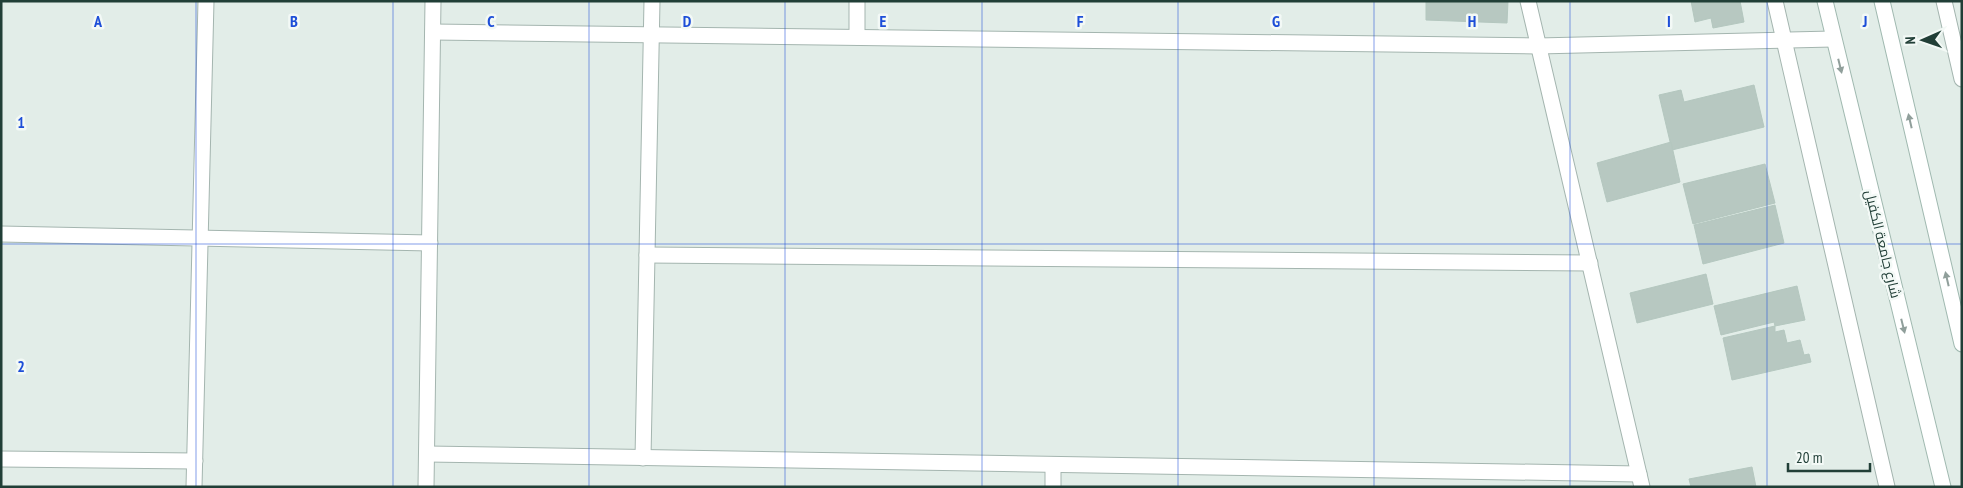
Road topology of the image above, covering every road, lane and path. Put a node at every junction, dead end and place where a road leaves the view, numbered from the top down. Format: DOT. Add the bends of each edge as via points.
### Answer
graph roads {
  1 [pos="206,1"];
  2 [pos="433,1"];
  3 [pos="652,1"];
  4 [pos="858,1"];
  5 [pos="1528,1"];
  6 [pos="1775,1"];
  7 [pos="1825,1"];
  8 [pos="1882,1"];
  9 [pos="1944,1"];
  10 [pos="433,32"];
  11 [pos="652,35"];
  12 [pos="857,37"];
  13 [pos="1833,39"];
  14 [pos="1784,40"];
  15 [pos="1538,46"];
  16 [pos="1962,79"];
  17 [pos="1,234"];
  18 [pos="200,238"];
  19 [pos="430,243"];
  20 [pos="647,255"];
  21 [pos="1590,263"];
  22 [pos="1962,344"];
  23 [pos="427,454"];
  24 [pos="643,458"];
  25 [pos="1,459"];
  26 [pos="195,460"];
  27 [pos="1053,464"];
  28 [pos="1641,480"];
  29 [pos="194,487"];
  30 [pos="426,487"];
  31 [pos="1053,487"];
  32 [pos="1887,487"];
  33 [pos="1943,487"];
  1 -- 18 [label="street"];
  2 -- 10 [label="street"];
  3 -- 11 [label="street"];
  4 -- 12 [label="street"];
  5 -- 15 [label="street"];
  6 -- 14 [label="street"];
  7 -- 13 [label="street, شارع جامعة الكفيل"];
  22 -- 8 [label="street, one-way"];
  9 -- 16 [label="street"];
  10 -- 11 [label="street"];
  10 -- 19 [label="street"];
  11 -- 12 [label="street"];
  11 -- 20 [label="street"];
  12 -- 15 [label="street"];
  13 -- 14 [label="street"];
  13 -- 33 [label="street, شارع جامعة الكفيل, one-way"];
  14 -- 15 [label="street"];
  14 -- 32 [label="street"];
  15 -- 21 [label="street"];
  17 -- 18 [label="street"];
  18 -- 19 [label="street"];
  18 -- 26 [label="street"];
  19 -- 23 [label="street"];
  20 -- 21 [label="street"];
  20 -- 24 [label="street"];
  21 -- 28 [label="street"];
  23 -- 24 [label="street"];
  23 -- 30 [label="street"];
  24 -- 27 [label="street"];
  25 -- 26 [label="street"];
  26 -- 29 [label="street"];
  27 -- 28 [label="street"];
  27 -- 31 [label="street"];
}
